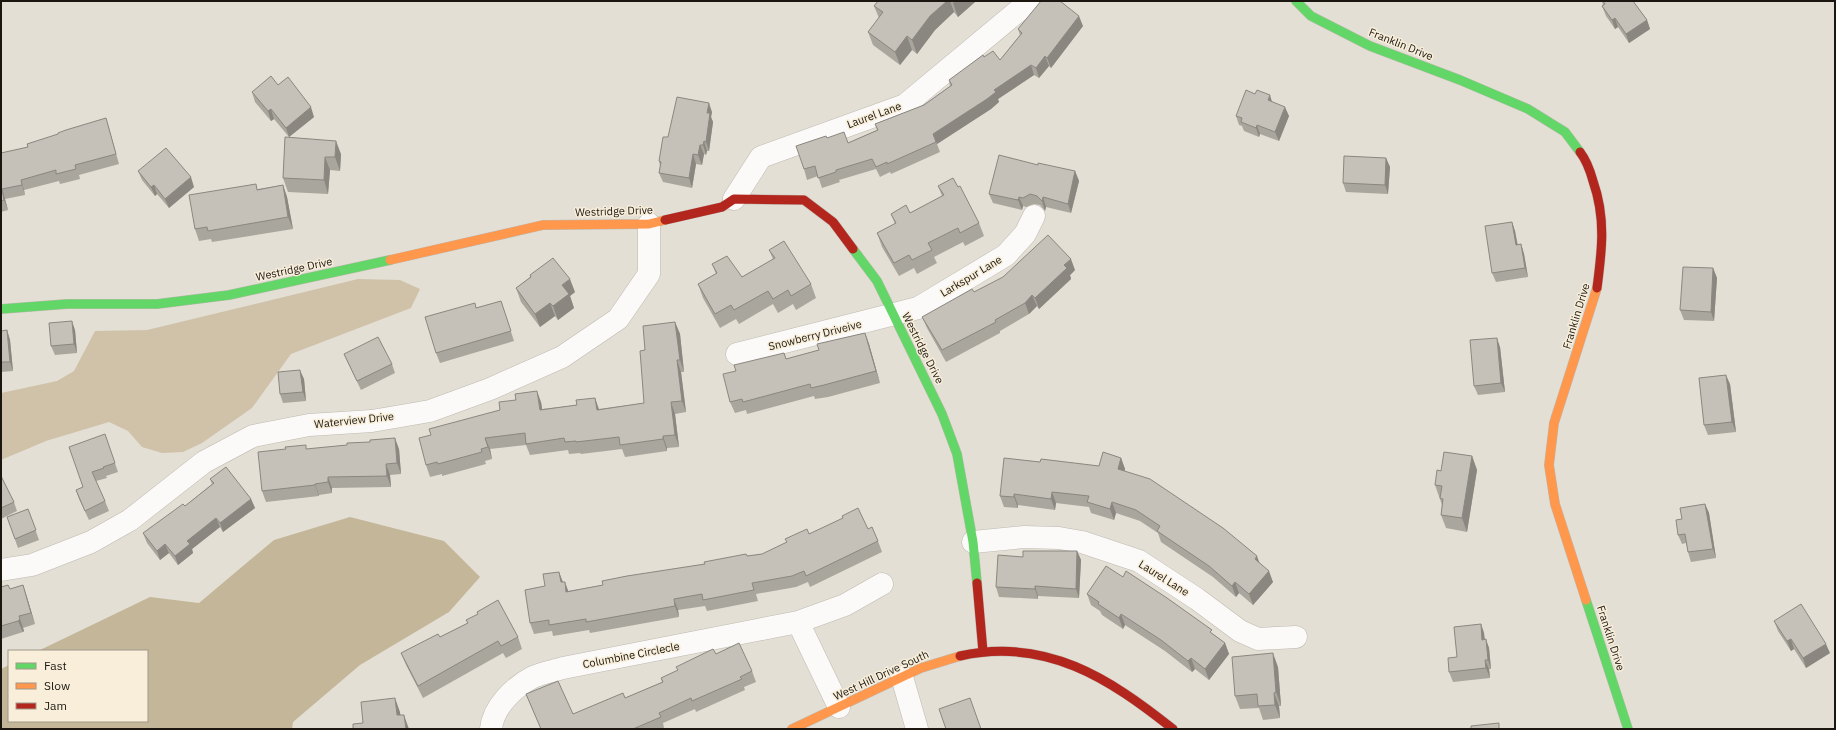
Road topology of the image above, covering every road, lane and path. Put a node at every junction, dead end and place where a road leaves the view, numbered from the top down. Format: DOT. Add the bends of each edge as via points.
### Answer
graph roads {
  1 [pos="1030,1"];
  2 [pos="1296,1"];
  3 [pos="734,199"];
  4 [pos="1034,216"];
  5 [pos="649,224"];
  6 [pos="1,309"];
  7 [pos="893,316"];
  8 [pos="737,354"];
  9 [pos="973,542"];
  10 [pos="1,570"];
  11 [pos="882,584"];
  12 [pos="798,622"];
  13 [pos="1296,637"];
  14 [pos="983,652"];
  15 [pos="902,677"];
  16 [pos="839,707"];
  17 [pos="491,729"];
  18 [pos="792,729"];
  19 [pos="917,729"];
  20 [pos="1173,729"];
  21 [pos="1628,729"];
  1 -- 3 [label="street, Laurel Lane" via="905,105 761,156"];
  2 -- 21 [label="street, Franklin Drive" via="1310,16 1370,46 1528,109 1564,132 1586,160 1600,200 1603,237 1598,292 1554,423 1549,465 1555,504"];
  3 -- 5 [label="street, Westridge Drive" via="722,207"];
  3 -- 7 [label="street, Westridge Drive" via="804,200 833,222 877,281"];
  4 -- 7 [label="street, Larkspur Lane" via="1026,234 1006,255 918,308"];
  5 -- 6 [label="street, Westridge Drive" via="543,225 300,281 222,296 157,304 67,304"];
  5 -- 10 [label="street, Waterview Drive" via="649,274 618,319 562,357 490,389 430,411 372,421 308,425 253,436 204,462 130,520 91,542 32,565"];
  7 -- 8 [label="street, Snowberry Driveive"];
  7 -- 9 [label="street, Westridge Drive" via="942,414 957,454"];
  9 -- 13 [label="street, Laurel Lane" via="1059,538 1082,542 1140,562 1198,599 1240,632 1258,639"];
  9 -- 14 [label="street, Westridge Drive"];
  11 -- 12 [label="street, Columbine Circlecle" via="845,605"];
  12 -- 16 [label="street"];
  12 -- 17 [label="street, Columbine Circlecle" via="563,668 534,677 515,688 500,706"];
  14 -- 15 [label="street, West Hill Drive South" via="938,662"];
  14 -- 20 [label="street, West Hill Drive South" via="1016,652 1082,668 1115,686"];
  15 -- 16 [label="street, West Hill Drive South"];
  15 -- 19 [label="street"];
  16 -- 18 [label="street, West Hill Drive South"];
}
